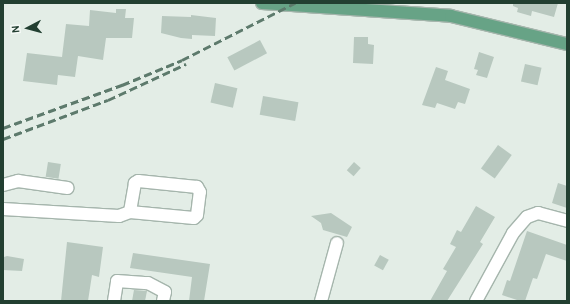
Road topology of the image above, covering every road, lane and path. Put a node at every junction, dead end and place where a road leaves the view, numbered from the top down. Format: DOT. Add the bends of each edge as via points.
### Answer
graph roads {
  1 [pos="262,3"];
  2 [pos="286,4"];
  3 [pos="567,44"];
  4 [pos="3,184"];
  5 [pos="68,188"];
  6 [pos="3,209"];
  7 [pos="130,212"];
  8 [pos="567,222"];
  9 [pos="337,243"];
  10 [pos="114,301"];
  11 [pos="163,301"];
  12 [pos="321,301"];
  13 [pos="476,301"];
  1 -- 2 [label="main road"];
  2 -- 3 [label="main road" via="452,16"];
  4 -- 5 [label="street" via="18,181"];
  6 -- 7 [label="street" via="119,216"];
  7 -- 7 [label="street" via="194,218 198,215 200,192 197,187 138,181 135,183"];
  8 -- 13 [label="street" via="538,213 529,216 512,233"];
  9 -- 12 [label="street"];
  10 -- 11 [label="street" via="117,281 148,283 165,292"];
}
